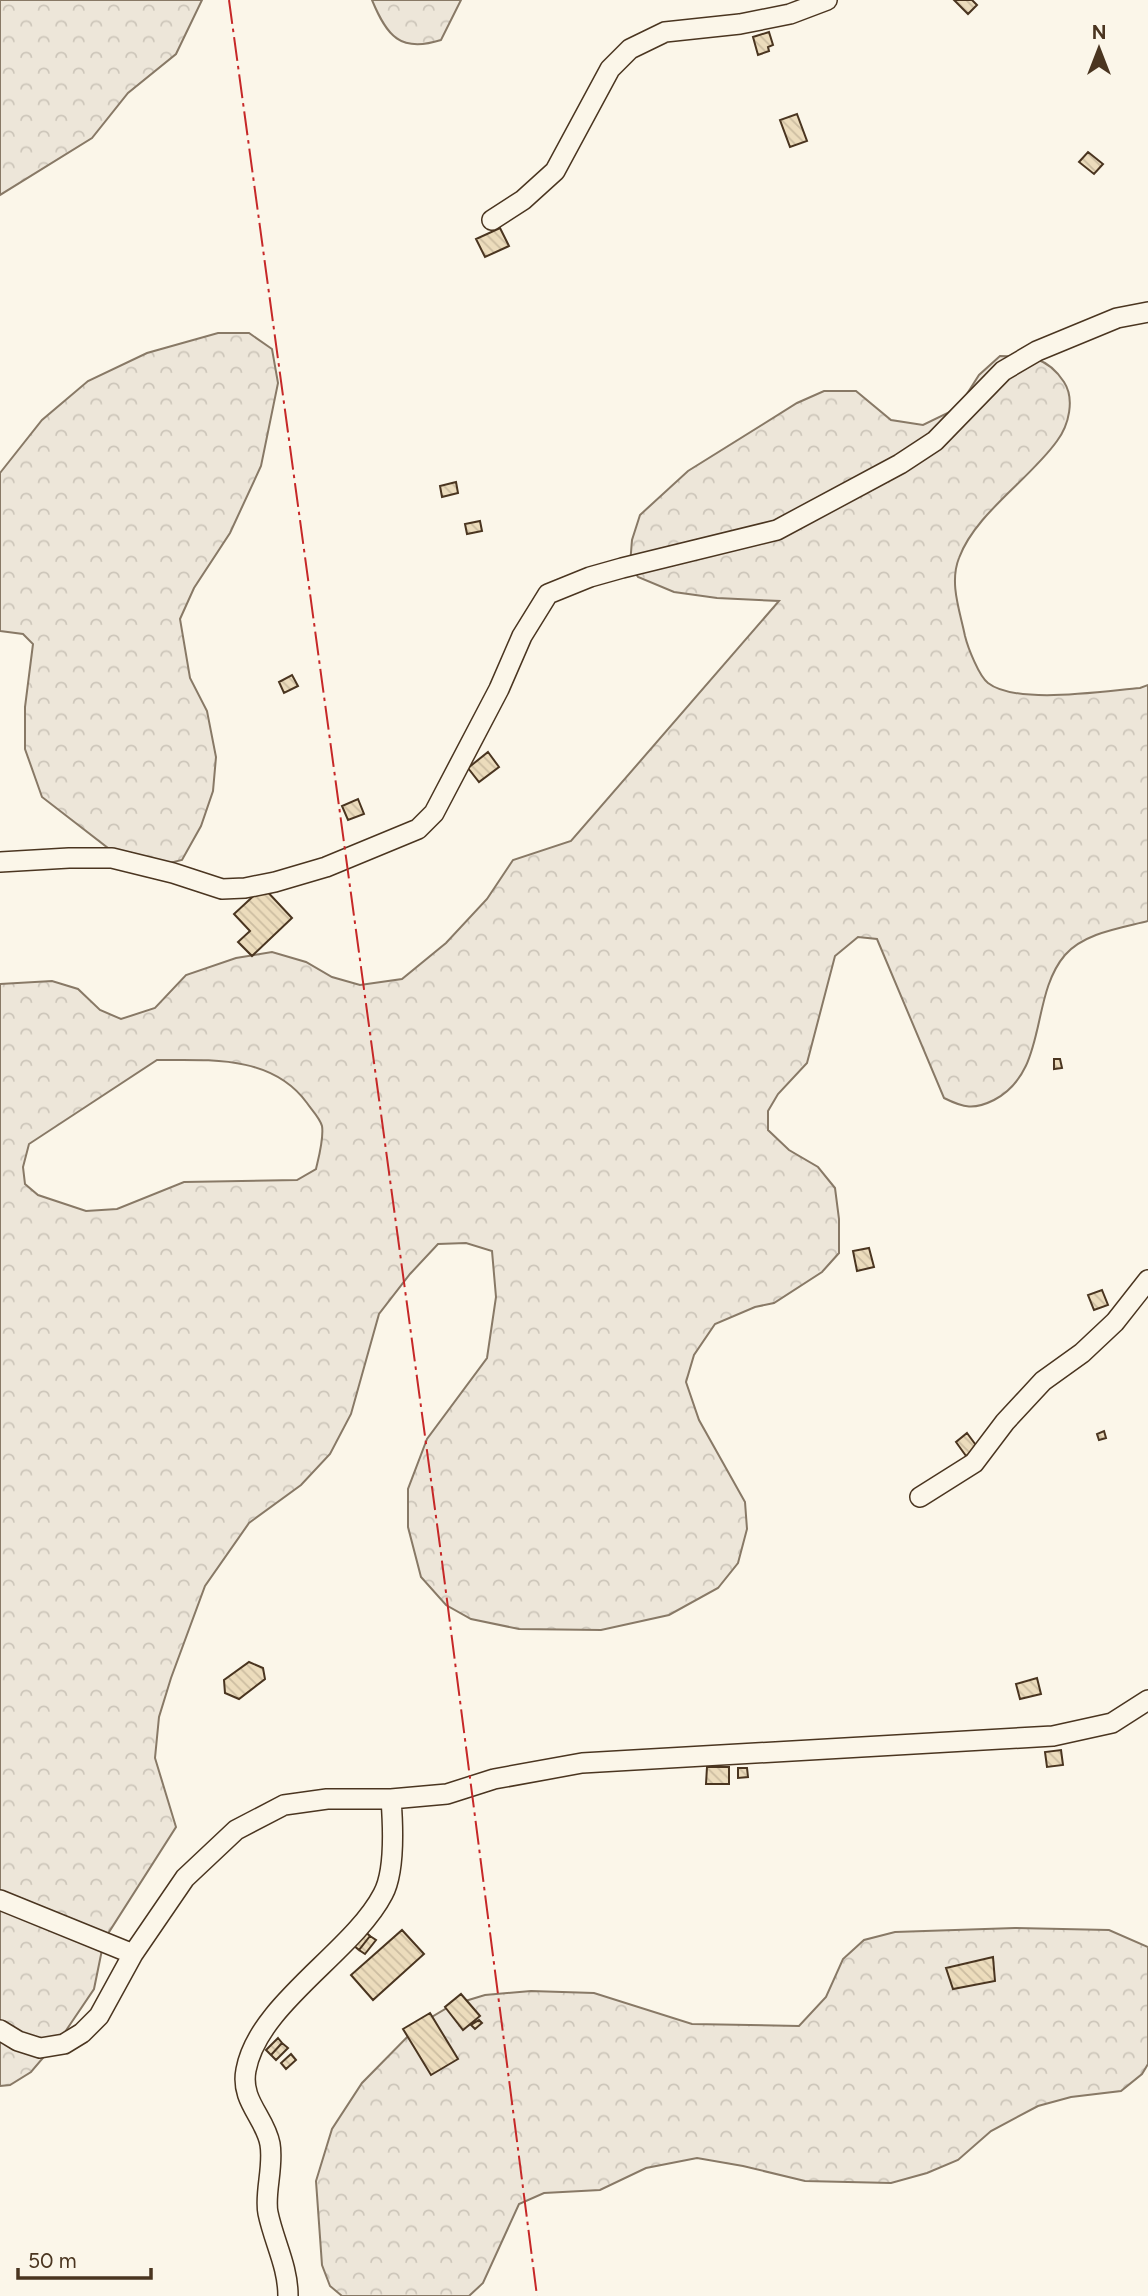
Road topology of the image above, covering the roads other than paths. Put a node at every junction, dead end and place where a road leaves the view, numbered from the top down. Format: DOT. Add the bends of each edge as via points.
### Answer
graph roads {
  1 [pos="827,0"];
  2 [pos="492,220"];
  3 [pos="1148,312"];
  4 [pos="0,862"];
  5 [pos="1148,1280"];
  6 [pos="920,1497"];
  7 [pos="1148,1700"];
  8 [pos="391,1799"];
  9 [pos="0,1900"];
  10 [pos="134,1954"];
  11 [pos="0,2030"];
  12 [pos="288,2296"];
  1 -- 2 [label="street" via="790,14 740,24 665,32 630,49 610,69 555,171"];
  3 -- 4 [label="street" via="1117,317 1037,351 1003,371 935,441 777,530 611,571 548,594 522,636 434,813 418,829 326,867 245,888 222,889 113,858"];
  5 -- 6 [label="street" via="1115,1322 1043,1381 974,1462"];
  7 -- 8 [label="street" via="1112,1723 1053,1736 582,1763 494,1779 447,1794"];
  8 -- 10 [label="street" via="327,1799 284,1805 236,1830 185,1878"];
  8 -- 12 [label="street" via="393,1824 384,1893 368,1916 270,2019 246,2071 248,2099 269,2142 267,2211 287,2273"];
  9 -- 10 [label="street"];
  10 -- 11 [label="street" via="99,2016 64,2044 40,2048"];
}
